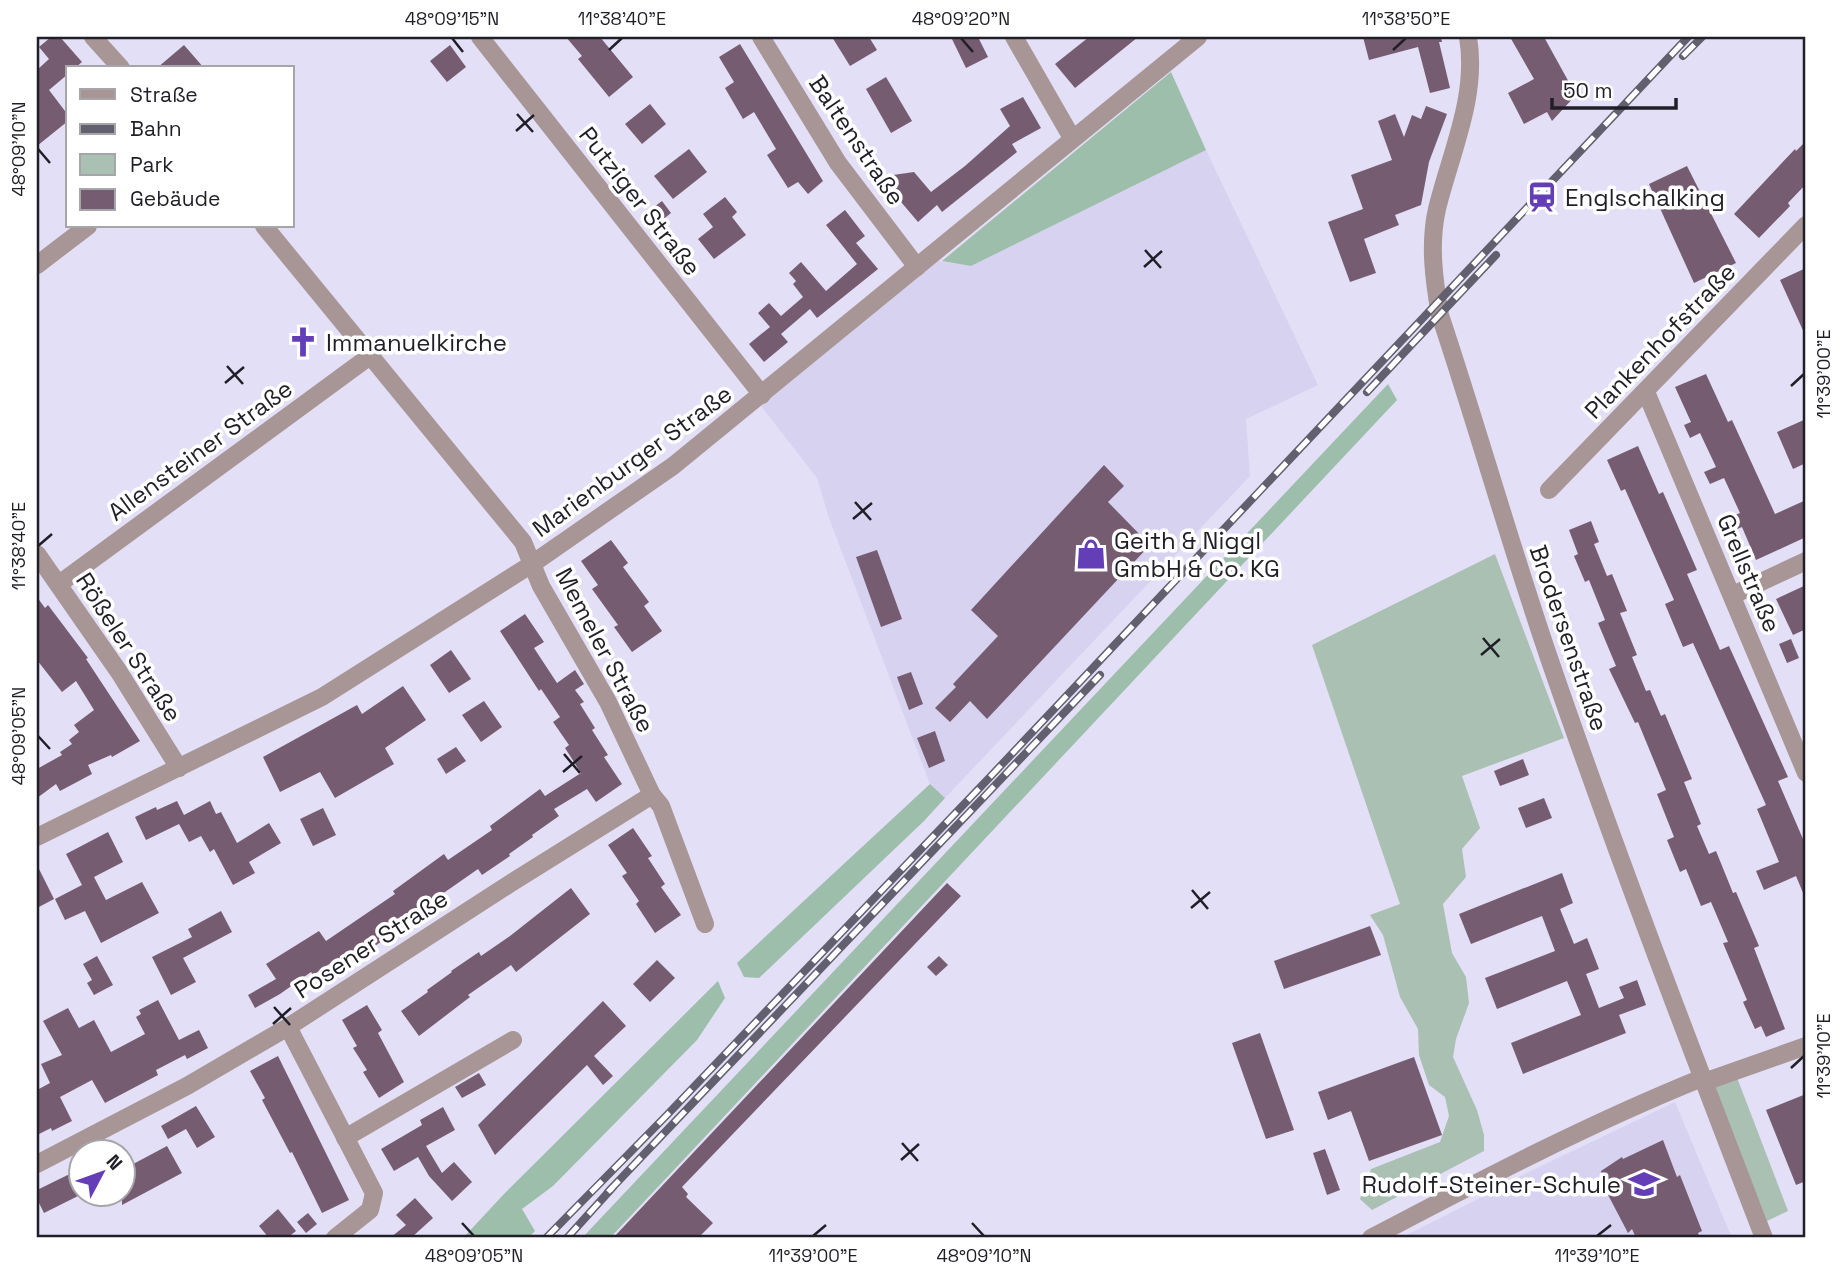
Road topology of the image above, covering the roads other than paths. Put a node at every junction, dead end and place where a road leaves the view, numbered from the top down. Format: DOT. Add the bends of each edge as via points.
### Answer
graph roads {
  1 [pos="93,37"];
  2 [pos="480,37"];
  3 [pos="761,37"];
  4 [pos="1014,37"];
  5 [pos="1198,37"];
  6 [pos="1468,37"];
  7 [pos="119,66"];
  8 [pos="1072,138"];
  9 [pos="1806,225"];
  10 [pos="85,228"];
  11 [pos="266,228"];
  12 [pos="37,265"];
  13 [pos="917,267"];
  14 [pos="370,356"];
  15 [pos="1646,391"];
  16 [pos="762,395"];
  17 [pos="1549,490"];
  18 [pos="37,554"];
  19 [pos="1806,561"];
  20 [pos="532,564"];
  21 [pos="58,584"];
  22 [pos="1732,595"];
  23 [pos="179,768"];
  24 [pos="1806,773"];
  25 [pos="652,795"];
  26 [pos="37,837"];
  27 [pos="705,924"];
  28 [pos="288,1027"];
  29 [pos="513,1040"];
  30 [pos="1806,1046"];
  31 [pos="1703,1080"];
  32 [pos="345,1138"];
  33 [pos="37,1164"];
  34 [pos="335,1238"];
  35 [pos="1371,1238"];
  36 [pos="1763,1238"];
  1 -- 7 [label="street"];
  2 -- 16 [label="street, Putziger Straße"];
  3 -- 13 [label="street, Baltenstraße" via="838,163"];
  4 -- 8 [label="street"];
  5 -- 8 [label="street, Marienburger Straße"];
  6 -- 31 [label="street, Brodersenstraße" via="1472,58 1469,97 1433,240 1440,315 1549,659"];
  8 -- 13 [label="street, Marienburger Straße"];
  9 -- 15 [label="street, Plankenhofstraße"];
  10 -- 12 [label="street"];
  11 -- 14 [label="street, Memeler Straße"];
  13 -- 16 [label="street, Marienburger Straße"];
  14 -- 20 [label="street, Memeler Straße" via="523,542"];
  14 -- 21 [label="street, Allensteiner Straße"];
  15 -- 17 [label="street, Plankenhofstraße"];
  15 -- 22 [label="street, Grellstraße"];
  16 -- 20 [label="street, Marienburger Straße" via="673,466"];
  18 -- 21 [label="street, Rößeler Straße"];
  19 -- 22 [label="street"];
  20 -- 23 [label="street, Marienburger Straße" via="323,697"];
  20 -- 25 [label="street, Memeler Straße" via="608,702"];
  21 -- 23 [label="street, Rößeler Straße"];
  22 -- 24 [label="street, Grellstraße"];
  23 -- 26 [label="street, Marienburger Straße"];
  25 -- 27 [label="street, Memeler Straße" via="661,806"];
  25 -- 28 [label="street, Posener Straße"];
  28 -- 32 [label="street"];
  28 -- 33 [label="street, Posener Straße"];
  29 -- 32 [label="street"];
  30 -- 31 [label="street"];
  31 -- 35 [label="street" via="1639,1104"];
  31 -- 36 [label="street, Brodersenstraße"];
  32 -- 34 [label="street" via="374,1193 370,1210"];
}
